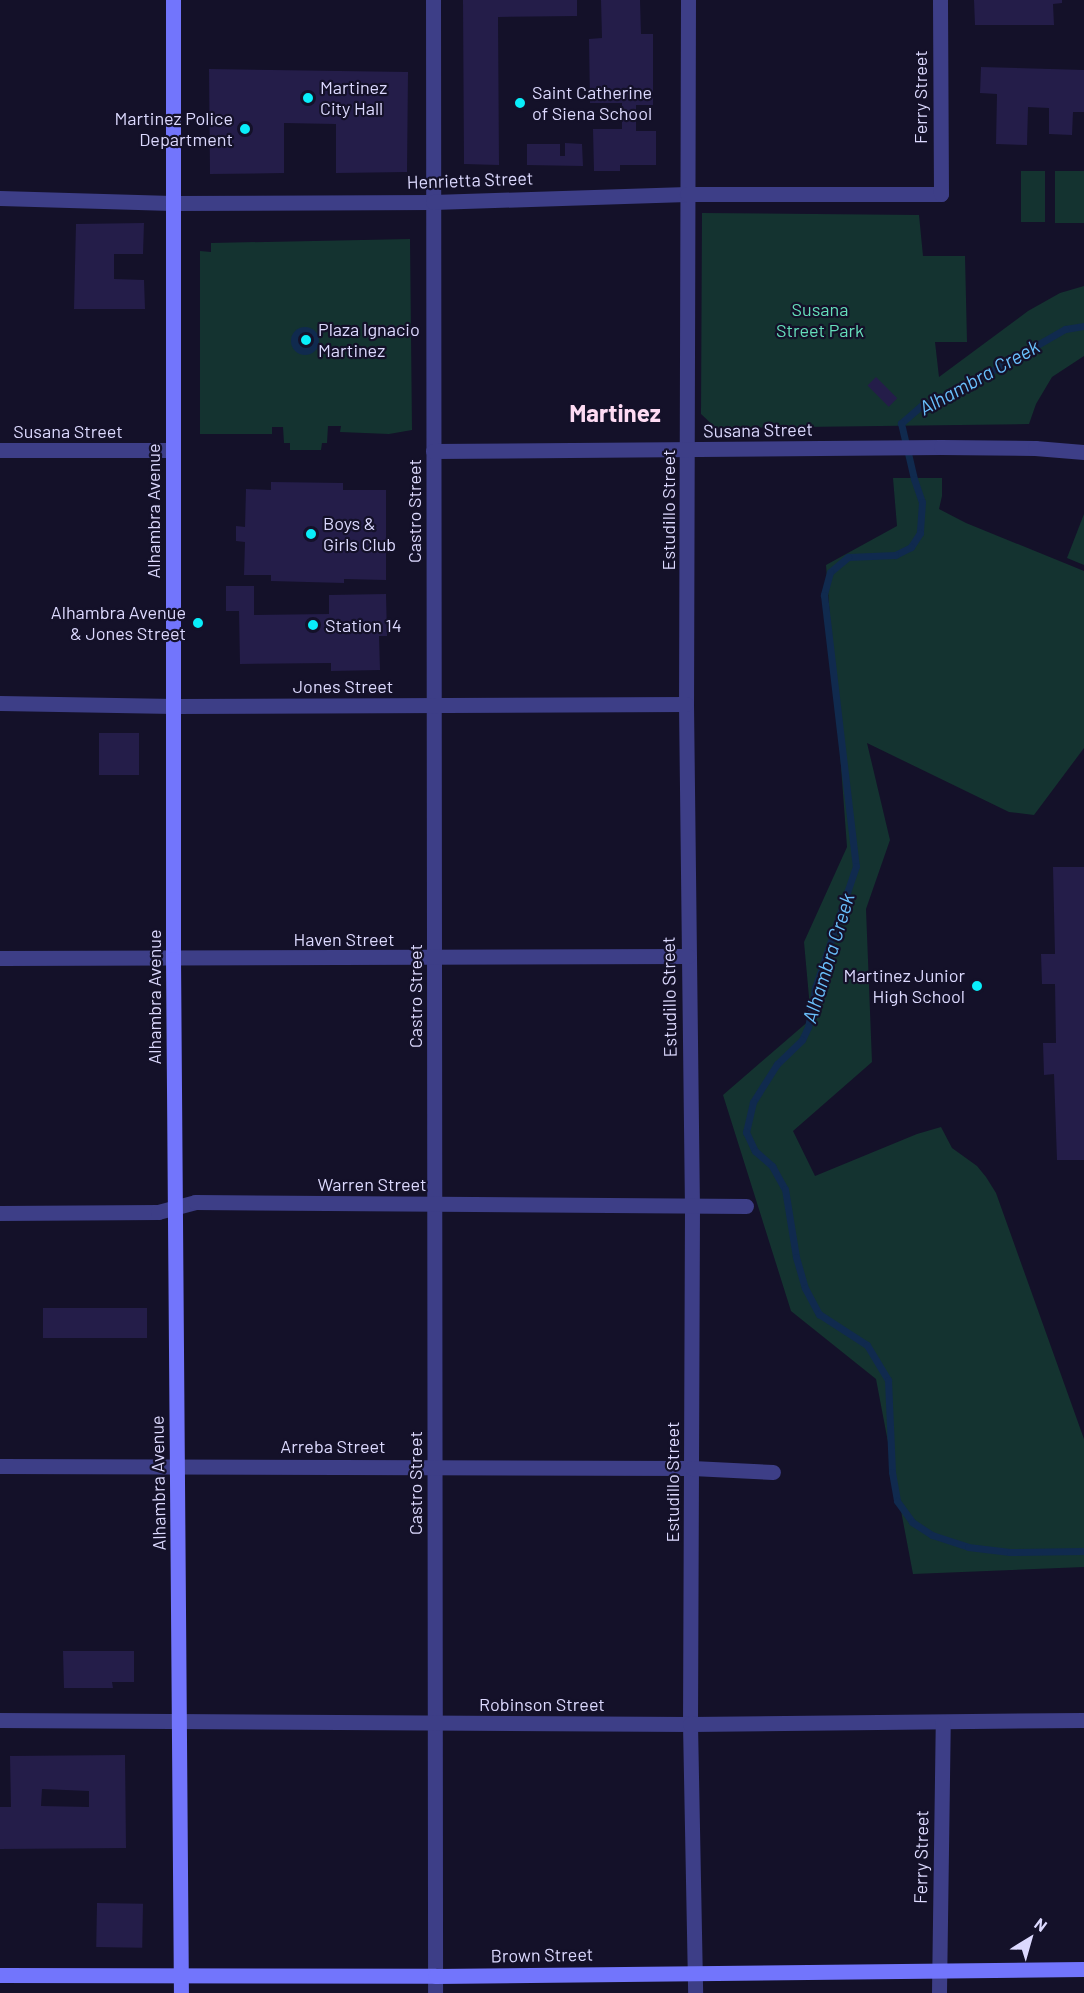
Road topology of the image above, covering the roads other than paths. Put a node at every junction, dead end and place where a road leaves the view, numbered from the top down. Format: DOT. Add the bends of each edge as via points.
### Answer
graph roads {
  1 [pos="173,0"];
  2 [pos="433,0"];
  3 [pos="688,0"];
  4 [pos="940,0"];
  5 [pos="687,194"];
  6 [pos="941,194"];
  7 [pos="0,198"];
  8 [pos="433,202"];
  9 [pos="172,203"];
  10 [pos="0,450"];
  11 [pos="173,450"];
  12 [pos="688,450"];
  13 [pos="433,451"];
  14 [pos="1084,452"];
  15 [pos="0,703"];
  16 [pos="686,704"];
  17 [pos="435,705"];
  18 [pos="174,706"];
  19 [pos="688,956"];
  20 [pos="0,958"];
  21 [pos="435,958"];
  22 [pos="173,959"];
  23 [pos="433,1203"];
  24 [pos="746,1206"];
  25 [pos="176,1207"];
  26 [pos="692,1207"];
  27 [pos="0,1213"];
  28 [pos="177,1465"];
  29 [pos="0,1466"];
  30 [pos="434,1466"];
  31 [pos="692,1468"];
  32 [pos="773,1472"];
  33 [pos="0,1720"];
  34 [pos="1084,1720"];
  35 [pos="180,1722"];
  36 [pos="436,1722"];
  37 [pos="942,1722"];
  38 [pos="690,1724"];
  39 [pos="1084,1969"];
  40 [pos="939,1971"];
  41 [pos="695,1973"];
  42 [pos="181,1974"];
  43 [pos="0,1975"];
  44 [pos="435,1976"];
  45 [pos="181,1993"];
  46 [pos="435,1993"];
  47 [pos="695,1993"];
  48 [pos="939,1993"];
  1 -- 9 [label="main road, Alhambra Avenue"];
  2 -- 8 [label="street, Castro Street"];
  3 -- 5 [label="street, Estudillo Street"];
  4 -- 6 [label="street, Ferry Street"];
  5 -- 6 [label="street, Henrietta Street"];
  5 -- 8 [label="street, Henrietta Street"];
  5 -- 12 [label="street, Estudillo Street"];
  7 -- 9 [label="street, Henrietta Street"];
  8 -- 9 [label="street, Henrietta Street"];
  8 -- 13 [label="street, Castro Street"];
  9 -- 11 [label="main road, Alhambra Avenue"];
  10 -- 11 [label="street, Susana Street"];
  11 -- 18 [label="main road, Alhambra Avenue"];
  12 -- 13 [label="street, Susana Street"];
  12 -- 14 [label="street, Susana Street" via="1035,448"];
  12 -- 16 [label="street, Estudillo Street"];
  13 -- 17 [label="street, Castro Street"];
  15 -- 18 [label="street, Jones Street"];
  16 -- 17 [label="street, Jones Street"];
  16 -- 19 [label="street, Estudillo Street"];
  17 -- 18 [label="street, Jones Street"];
  17 -- 21 [label="street, Castro Street"];
  18 -- 22 [label="main road, Alhambra Avenue"];
  19 -- 21 [label="street, Haven Street"];
  19 -- 26 [label="street, Estudillo Street"];
  20 -- 22 [label="street, Haven Street"];
  21 -- 22 [label="street, Haven Street"];
  21 -- 23 [label="street, Castro Street"];
  22 -- 25 [label="main road, Alhambra Avenue"];
  23 -- 25 [label="street, Warren Street" via="195,1202"];
  23 -- 26 [label="street, Warren Street"];
  23 -- 30 [label="street, Castro Street"];
  24 -- 26 [label="street, Warren Street"];
  25 -- 27 [label="street, Warren Street" via="158,1212"];
  25 -- 28 [label="main road, Alhambra Avenue"];
  26 -- 31 [label="street, Estudillo Street"];
  28 -- 29 [label="street, Arreba Street"];
  28 -- 30 [label="street, Arreba Street"];
  28 -- 35 [label="main road, Alhambra Avenue"];
  30 -- 31 [label="street, Arreba Street"];
  30 -- 36 [label="street, Castro Street"];
  31 -- 32 [label="street, Arreba Street"];
  31 -- 38 [label="street, Estudillo Street"];
  33 -- 35 [label="street, Robinson Street"];
  34 -- 37 [label="street, Robinson Street"];
  35 -- 36 [label="street, Robinson Street"];
  35 -- 42 [label="main road, Alhambra Avenue"];
  36 -- 38 [label="street, Robinson Street"];
  36 -- 44 [label="street, Castro Street"];
  37 -- 38 [label="street, Robinson Street"];
  37 -- 40 [label="street, Ferry Street"];
  38 -- 41 [label="street, Estudillo Street"];
  39 -- 40 [label="main road, Brown Street"];
  40 -- 41 [label="main road, Brown Street"];
  40 -- 48 [label="street, Ferry Street"];
  41 -- 44 [label="main road, Brown Street"];
  41 -- 47 [label="street, Estudillo Street"];
  42 -- 43 [label="main road, Brown Street"];
  42 -- 44 [label="main road, Brown Street"];
  42 -- 45 [label="main road, Alhambra Avenue"];
  44 -- 46 [label="street, Castro Street"];
}
